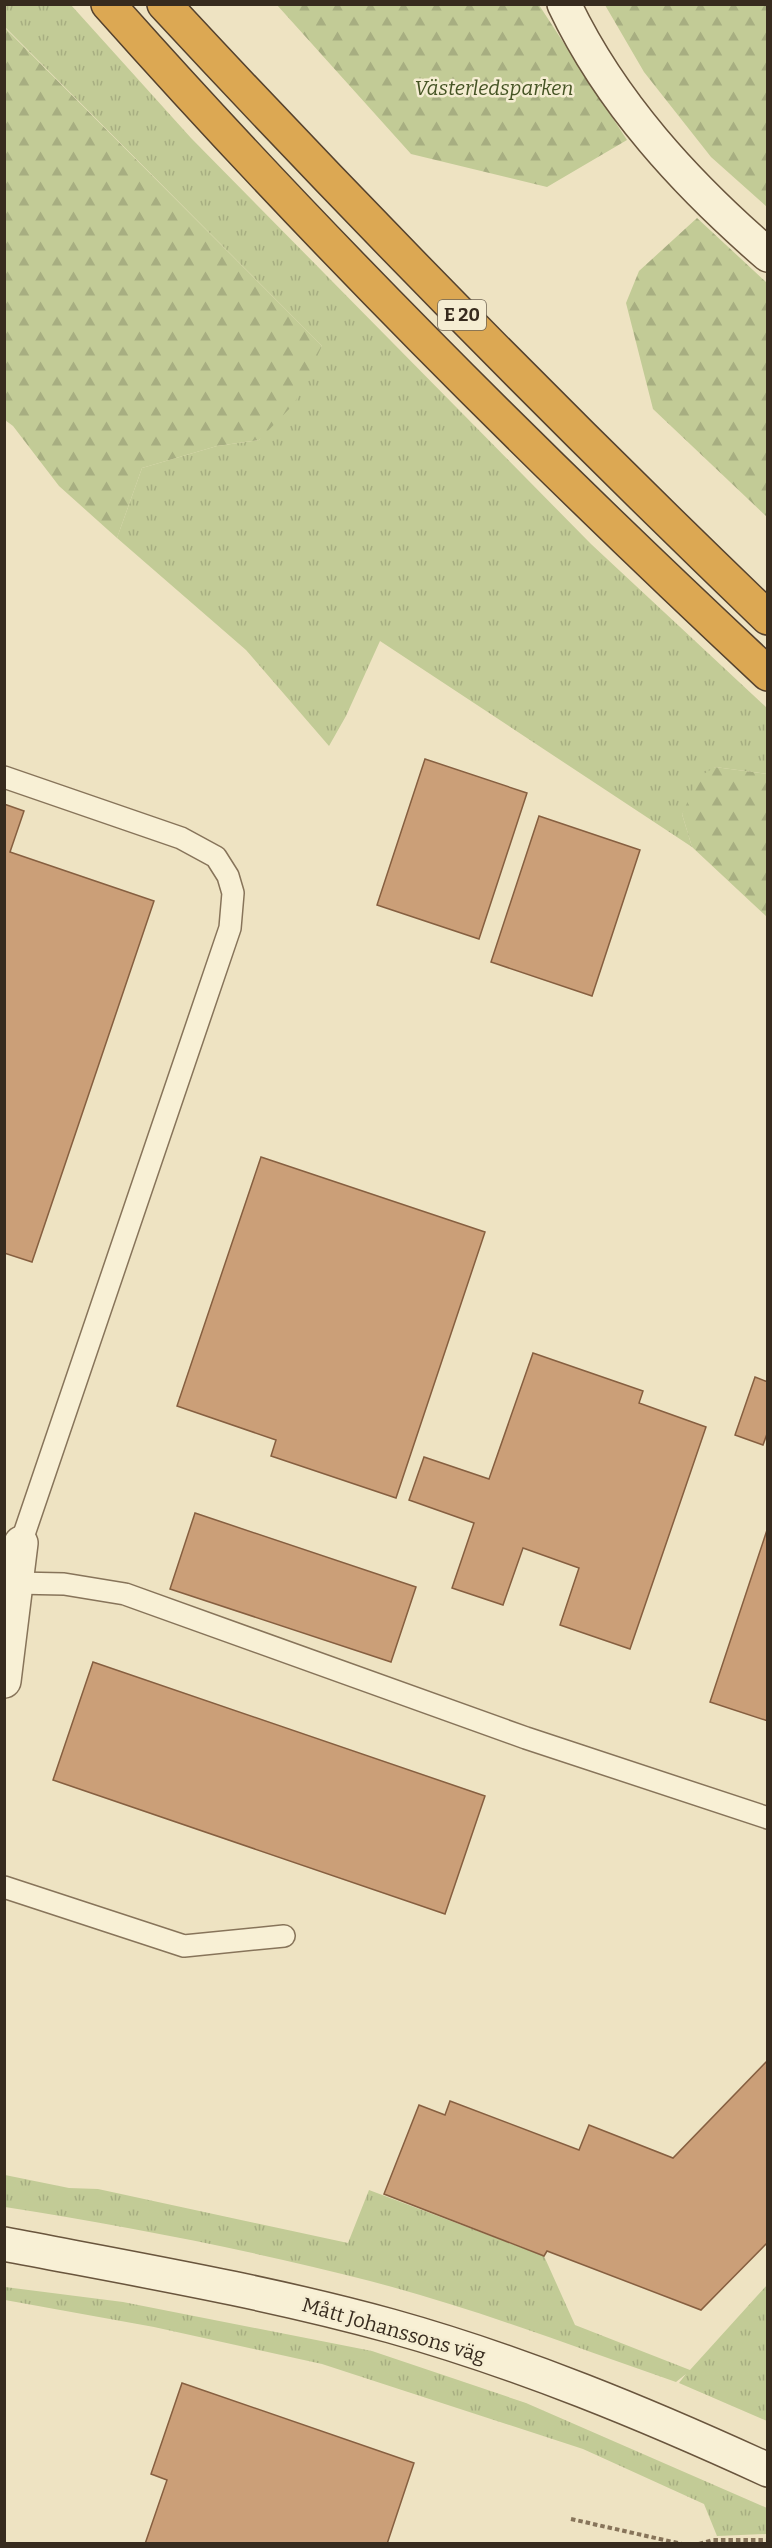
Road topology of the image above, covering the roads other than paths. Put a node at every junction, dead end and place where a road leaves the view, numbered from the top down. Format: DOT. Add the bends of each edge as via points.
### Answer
graph roads {
  1 [pos="108,4"];
  2 [pos="164,4"];
  3 [pos="564,4"];
  4 [pos="768,255"];
  5 [pos="768,618"];
  6 [pos="768,674"];
  7 [pos="4,777"];
  8 [pos="21,1543"];
  9 [pos="16,1583"];
  10 [pos="5,1676"];
  11 [pos="768,1818"];
  12 [pos="4,1887"];
  13 [pos="284,1936"];
  14 [pos="4,2244"];
  15 [pos="768,2470"];
  1 -- 6 [label="highway, E 20" via="230,139 421,336"];
  2 -- 5 [label="highway, E 20" via="451,304"];
  3 -- 4 [label="street" via="615,92 649,137 690,183"];
  7 -- 8 [label="lane" via="181,838 216,857 233,893 230,928"];
  8 -- 9 [label="street"];
  9 -- 10 [label="street"];
  9 -- 11 [label="lane" via="64,1584 125,1594 515,1734"];
  12 -- 13 [label="lane" via="184,1946"];
  14 -- 15 [label="street, Mått Johanssons väg" via="292,2301 392,2326 597,2396"];
}
